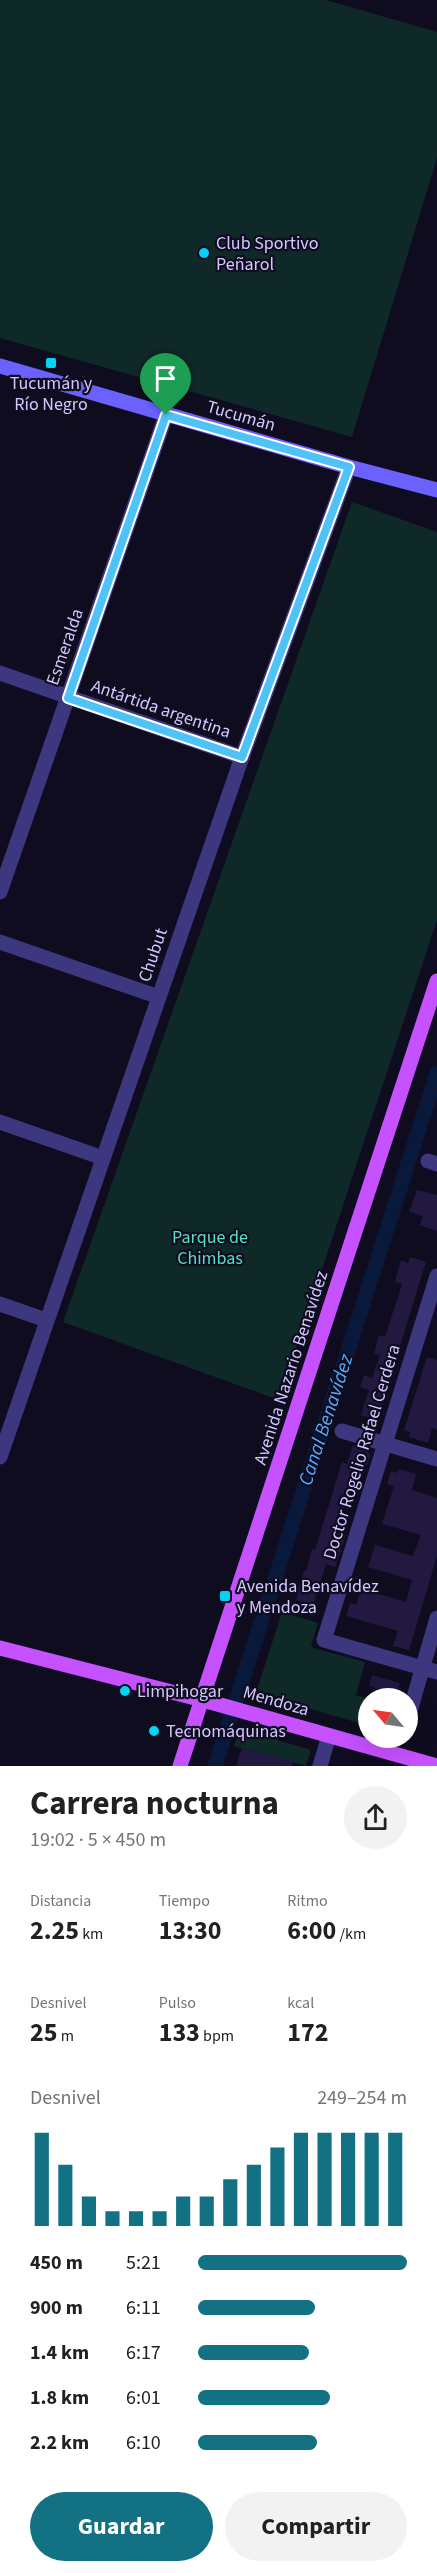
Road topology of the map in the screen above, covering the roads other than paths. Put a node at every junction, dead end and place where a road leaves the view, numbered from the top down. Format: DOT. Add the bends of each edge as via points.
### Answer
graph roads {
  1 [pos="0,366"];
  2 [pos="166,415"];
  3 [pos="349,467"];
  4 [pos="437,490"];
  5 [pos="0,673"];
  6 [pos="68,698"];
  7 [pos="242,757"];
  8 [pos="0,892"];
  9 [pos="0,942"];
  10 [pos="437,981"];
  11 [pos="159,997"];
  12 [pos="0,1122"];
  13 [pos="103,1158"];
  14 [pos="437,1275"];
  15 [pos="0,1304"];
  16 [pos="46,1320"];
  17 [pos="342,1431"];
  18 [pos="385,1444"];
  19 [pos="0,1457"];
  20 [pos="437,1459"];
  21 [pos="437,1618"];
  22 [pos="0,1648"];
  23 [pos="430,1670"];
  24 [pos="418,1696"];
  25 [pos="203,1700"];
  26 [pos="329,1736"];
  27 [pos="180,1766"];
  28 [pos="320,1766"];
  29 [pos="437,1766"];
  1 -- 2 [label="main road, Tucumán"];
  2 -- 3 [label="main road, Tucumán"];
  2 -- 6 [label="street, Esmeralda"];
  3 -- 4 [label="main road, Tucumán"];
  3 -- 7 [label="street, Chubut"];
  5 -- 6 [label="street, Antártida argentina"];
  6 -- 7 [label="street, Antártida argentina"];
  6 -- 8 [label="street, Esmeralda"];
  7 -- 11 [label="street, Chubut"];
  9 -- 11 [label="street"];
  10 -- 25 [label="main road, Avenida Nazario Benavídez"];
  11 -- 13 [label="street, Chubut"];
  12 -- 13 [label="street"];
  13 -- 16 [label="street, Chubut"];
  14 -- 18 [label="street, Doctor Rogelio Rafael Cerdera"];
  15 -- 16 [label="street"];
  16 -- 19 [label="street, Chubut"];
  17 -- 18 [label="street"];
  18 -- 20 [label="street"];
  18 -- 23 [label="street, Doctor Rogelio Rafael Cerdera" via="324,1640"];
  21 -- 23 [label="street"];
  22 -- 25 [label="main road, Mendoza"];
  23 -- 24 [label="street"];
  25 -- 26 [label="main road, Mendoza"];
  25 -- 27 [label="main road, Avenida Nazario Benavídez"];
  26 -- 28 [label="street"];
  26 -- 29 [label="main road, Mendoza"];
}
